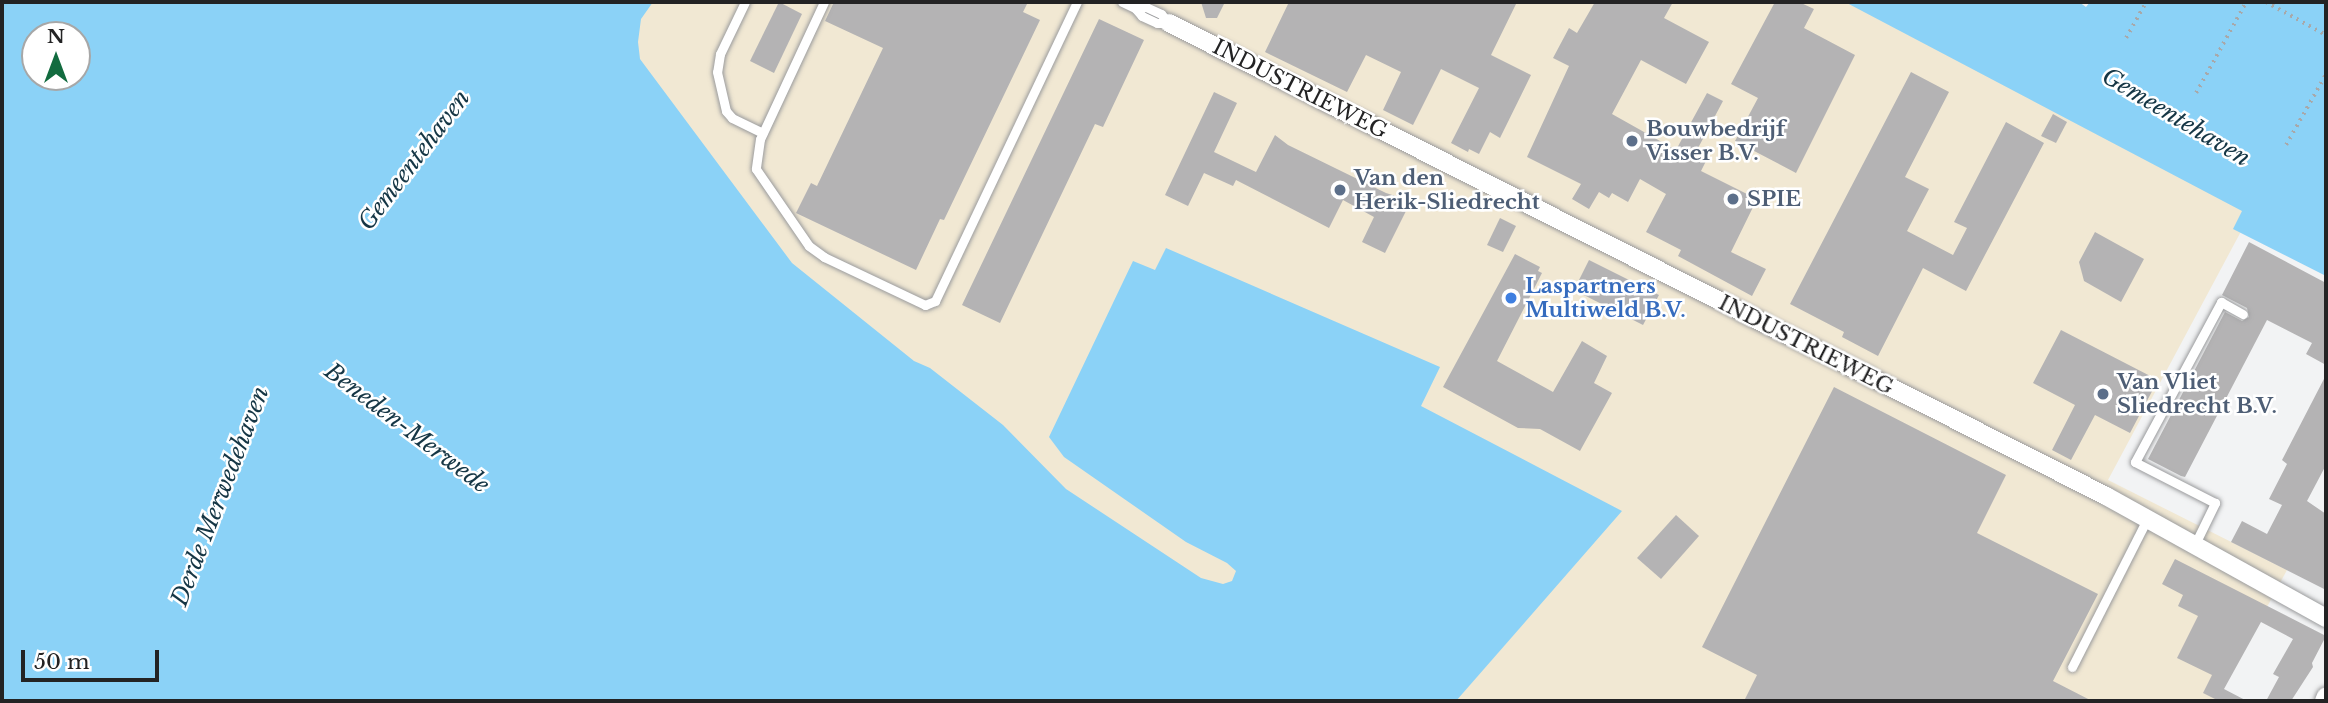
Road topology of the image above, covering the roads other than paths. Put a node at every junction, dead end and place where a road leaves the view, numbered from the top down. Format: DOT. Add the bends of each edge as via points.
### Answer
graph roads {
  1 [pos="745,2"];
  2 [pos="824,2"];
  3 [pos="1077,2"];
  4 [pos="1122,2"];
  5 [pos="1148,5"];
  6 [pos="1135,8"];
  7 [pos="1169,23"];
  8 [pos="763,133"];
  9 [pos="2243,314"];
  10 [pos="2147,519"];
  11 [pos="2195,544"];
  12 [pos="2326,618"];
  13 [pos="2072,667"];
  14 [pos="2326,696"];
  15 [pos="2324,701"];
  1 -- 8 [label="lane" via="720,54 717,72 726,111"];
  2 -- 8 [label="lane"];
  3 -- 8 [label="lane" via="935,301 929,305 809,246 759,178 755,160"];
  4 -- 6 [label="lane"];
  5 -- 6 [label="lane"];
  5 -- 7 [label="lane"];
  6 -- 7 [label="lane" via="1157,23"];
  7 -- 10 [label="street, INDUSTRIEWEG"];
  9 -- 11 [label="lane" via="2221,302 2135,462 2215,503"];
  10 -- 11 [label="street, INDUSTRIEWEG"];
  10 -- 13 [label="lane"];
  11 -- 12 [label="street, INDUSTRIEWEG"];
  14 -- 15 [label="street"];
}
